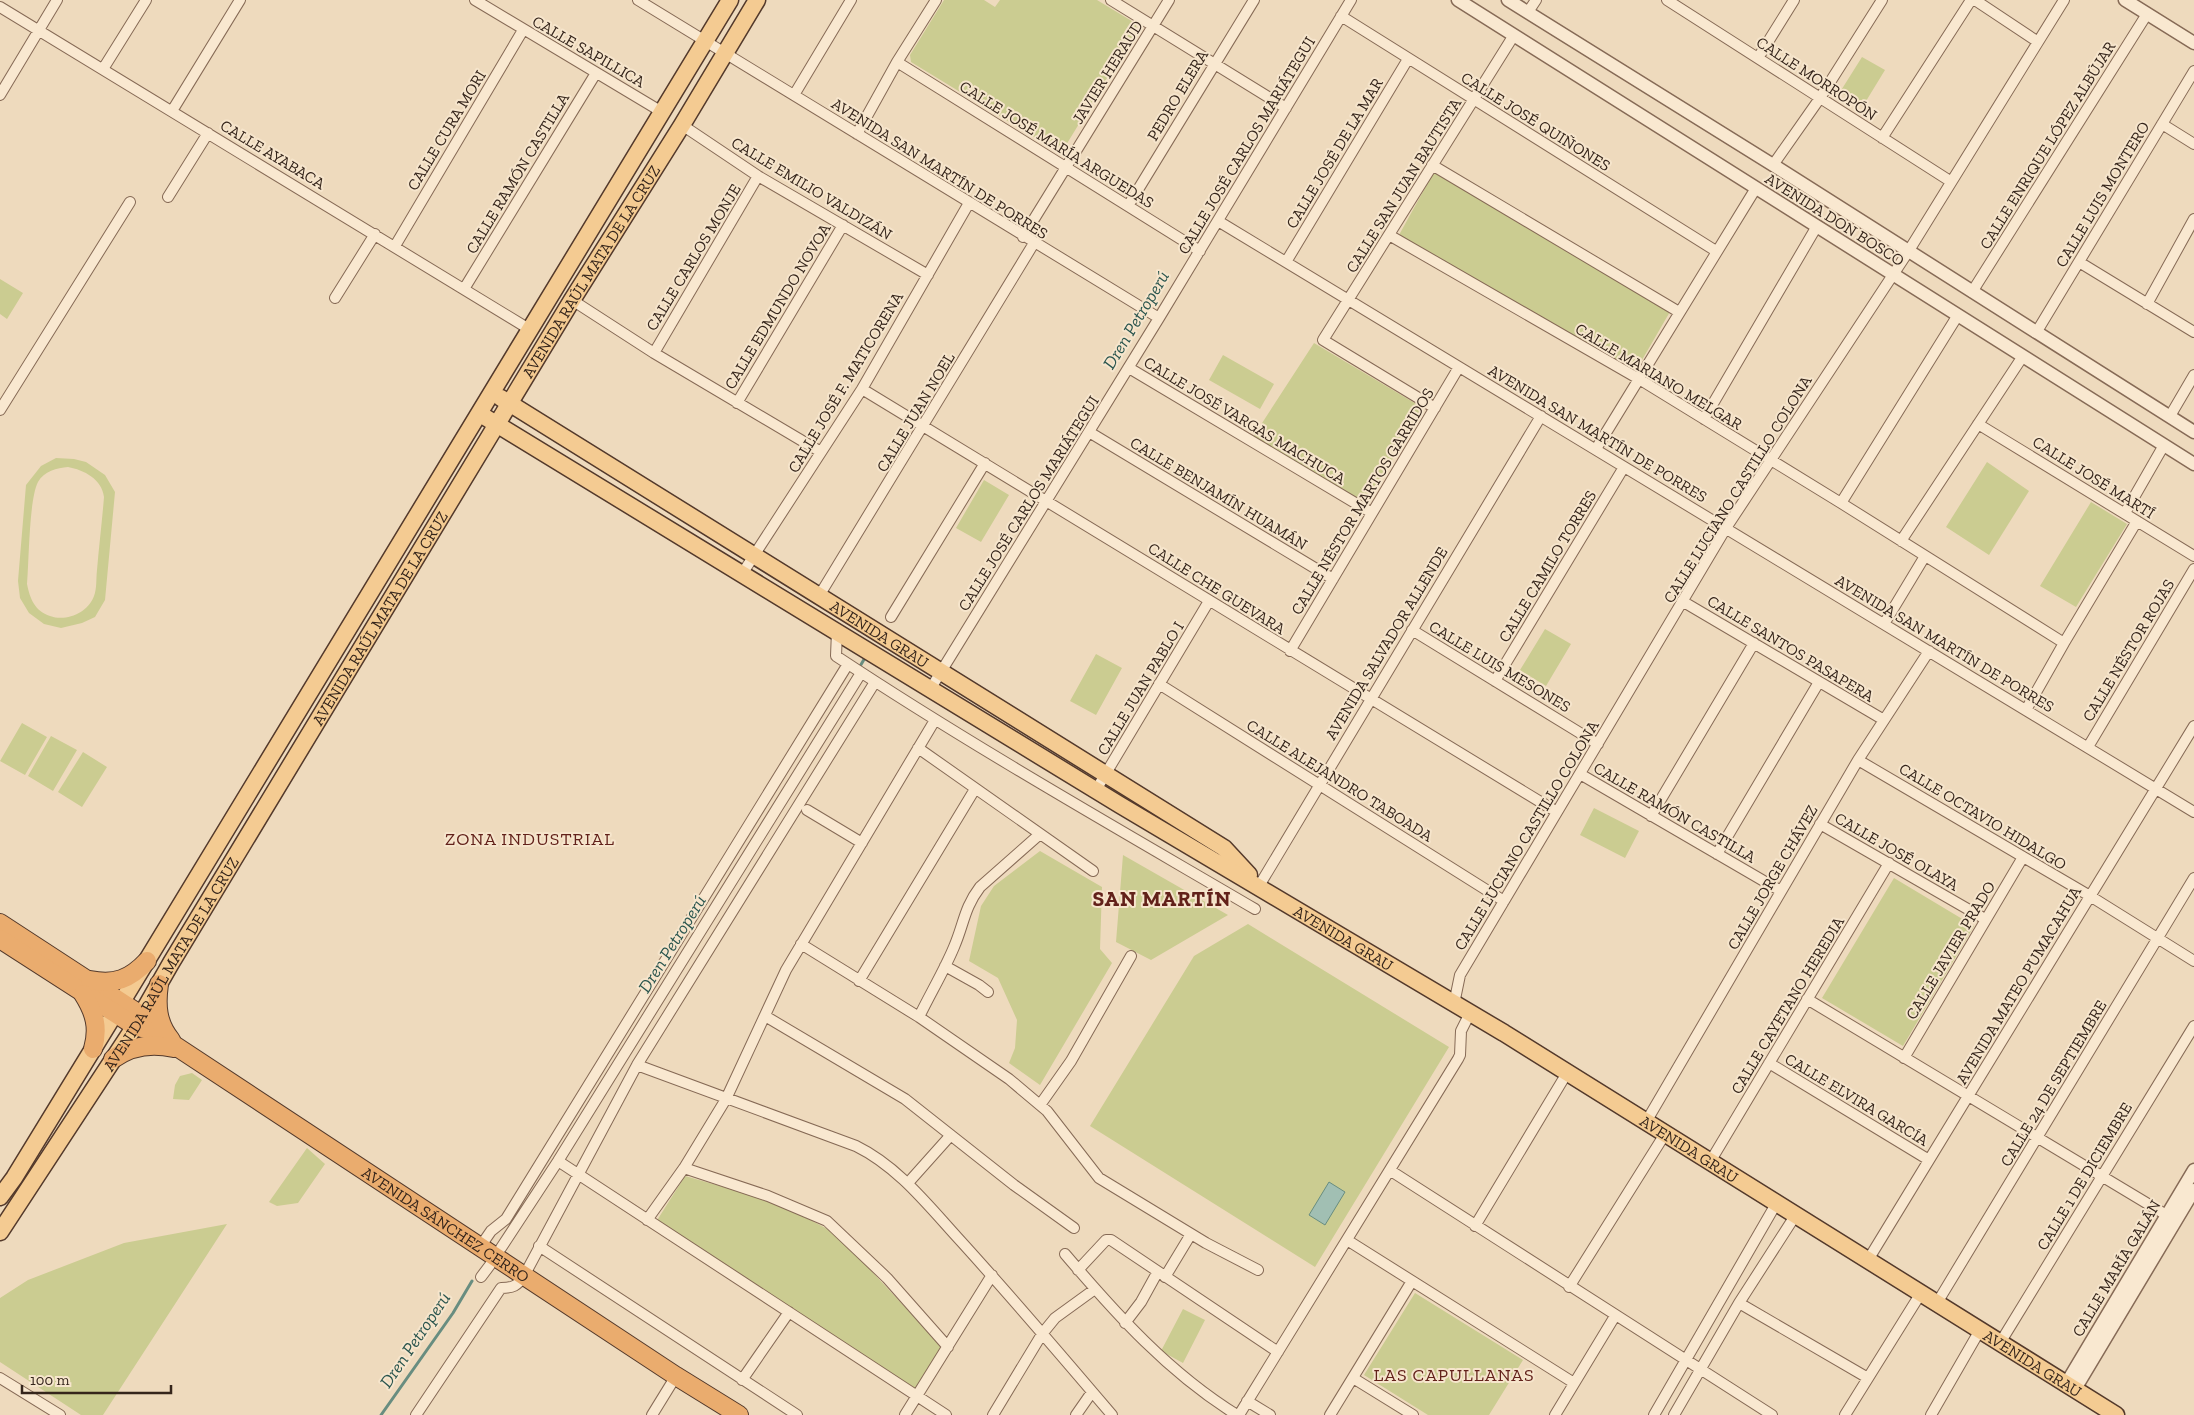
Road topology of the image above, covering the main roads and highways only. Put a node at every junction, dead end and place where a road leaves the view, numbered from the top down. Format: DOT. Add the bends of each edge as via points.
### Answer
graph roads {
  1 [pos="730,0"];
  2 [pos="757,0"];
  3 [pos="491,393"];
  4 [pos="510,404"];
  5 [pos="480,414"];
  6 [pos="497,424"];
  7 [pos="1259,886"];
  8 [pos="0,922"];
  9 [pos="0,939"];
  10 [pos="147,961"];
  11 [pos="159,984"];
  12 [pos="85,987"];
  13 [pos="118,1008"];
  14 [pos="138,1020"];
  15 [pos="178,1047"];
  16 [pos="93,1049"];
  17 [pos="113,1059"];
  18 [pos="51,1117"];
  19 [pos="58,1144"];
  20 [pos="0,1197"];
  21 [pos="0,1232"];
  22 [pos="739,1415"];
  23 [pos="2116,1415"];
  1 -- 3 [label="main road, AVENIDA RAÚL MATA DE LA CRUZ"];
  2 -- 4 [label="main road, AVENIDA RAÚL MATA DE LA CRUZ"];
  3 -- 4 [label="main road, AVENIDA GRAU"];
  3 -- 5 [label="main road, AVENIDA RAÚL MATA DE LA CRUZ"];
  4 -- 6 [label="main road, AVENIDA RAÚL MATA DE LA CRUZ"];
  4 -- 7 [label="main road, AVENIDA GRAU" via="1224,848"];
  5 -- 6 [label="main road, AVENIDA GRAU"];
  5 -- 10 [label="main road, AVENIDA RAÚL MATA DE LA CRUZ"];
  6 -- 7 [label="main road, AVENIDA GRAU"];
  6 -- 11 [label="main road, AVENIDA RAÚL MATA DE LA CRUZ"];
  7 -- 23 [label="main road, AVENIDA GRAU" via="1470,1013"];
  8 -- 12 [label="highway, AVENIDA SÁNCHEZ CERRO"];
  9 -- 12 [label="highway, AVENIDA SÁNCHEZ CERRO"];
  10 -- 12 [label="highway" via="124,980"];
  10 -- 13 [label="main road, AVENIDA RAÚL MATA DE LA CRUZ"];
  11 -- 14 [label="main road, AVENIDA RAÚL MATA DE LA CRUZ"];
  11 -- 15 [label="highway" via="157,1008 162,1027"];
  12 -- 13 [label="highway, AVENIDA SÁNCHEZ CERRO"];
  12 -- 16 [label="highway" via="96,1022"];
  13 -- 14 [label="highway, AVENIDA SÁNCHEZ CERRO"];
  13 -- 16 [label="main road, AVENIDA RAÚL MATA DE LA CRUZ"];
  14 -- 15 [label="highway, AVENIDA SÁNCHEZ CERRO"];
  14 -- 17 [label="main road, AVENIDA RAÚL MATA DE LA CRUZ"];
  15 -- 17 [label="highway" via="150,1045 125,1050"];
  15 -- 22 [label="highway, AVENIDA SÁNCHEZ CERRO"];
  16 -- 18 [label="main road, AVENIDA RAÚL MATA DE LA CRUZ"];
  17 -- 19 [label="main road, AVENIDA RAÚL MATA DE LA CRUZ"];
  18 -- 19 [label="main road" via="63,1104 72,1103"];
  18 -- 20 [label="main road, AVENIDA RAÚL MATA DE LA CRUZ"];
  19 -- 21 [label="main road, AVENIDA RAÚL MATA DE LA CRUZ"];
}
